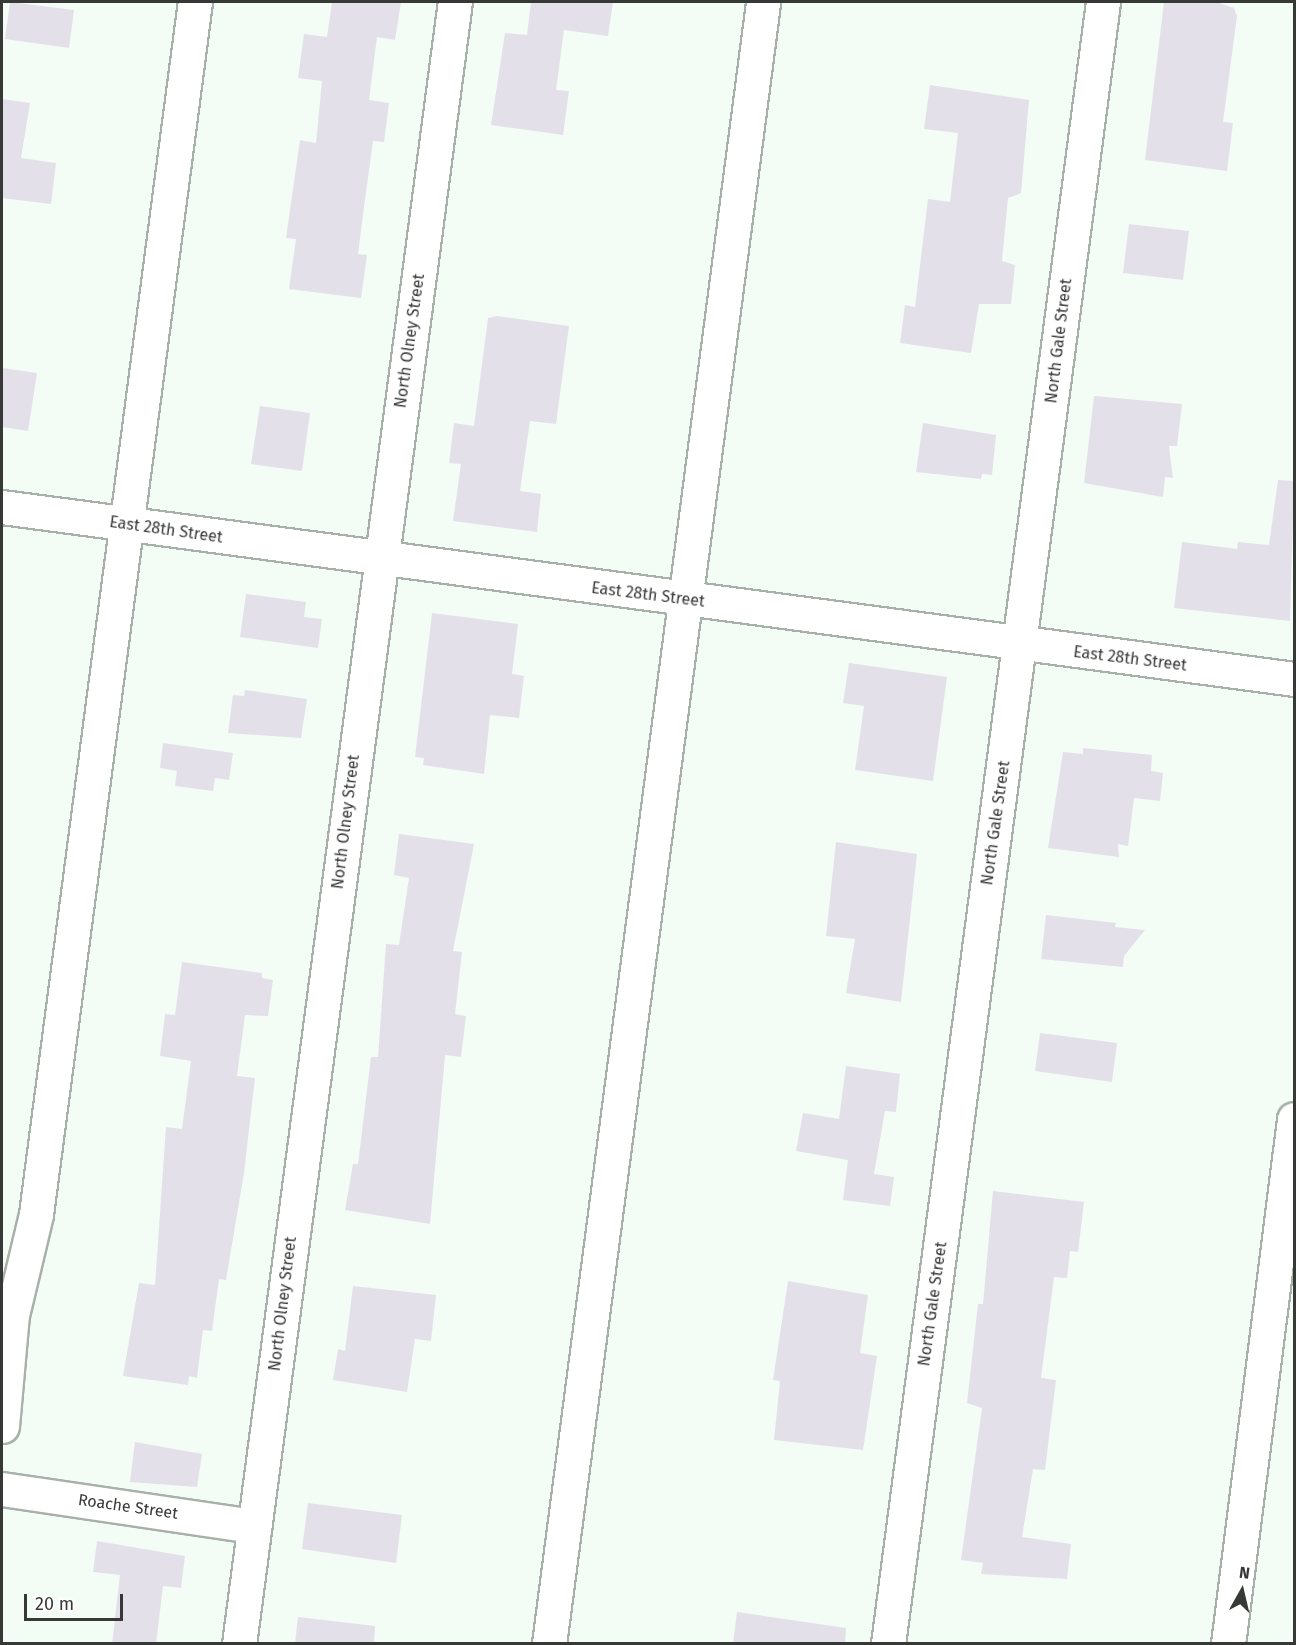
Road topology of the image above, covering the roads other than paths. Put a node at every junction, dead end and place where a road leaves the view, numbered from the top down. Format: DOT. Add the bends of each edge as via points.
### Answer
graph roads {
  1 [pos="195,2"];
  2 [pos="455,2"];
  3 [pos="763,2"];
  4 [pos="1103,2"];
  5 [pos="2,507"];
  6 [pos="128,525"];
  7 [pos="381,560"];
  8 [pos="685,600"];
  9 [pos="1020,646"];
  10 [pos="1294,679"];
  11 [pos="1294,1119"];
  12 [pos="2,1426"];
  13 [pos="2,1489"];
  14 [pos="254,1526"];
  15 [pos="239,1644"];
  16 [pos="549,1644"];
  17 [pos="888,1644"];
  18 [pos="1228,1644"];
  1 -- 6 [label="street"];
  2 -- 7 [label="street, North Olney Street"];
  3 -- 8 [label="street"];
  4 -- 9 [label="street, North Gale Street"];
  5 -- 6 [label="street, East 28th Street"];
  6 -- 7 [label="street, East 28th Street"];
  6 -- 12 [label="street" via="38,1202 12,1315"];
  7 -- 8 [label="street, East 28th Street"];
  7 -- 14 [label="street, North Olney Street"];
  8 -- 9 [label="street, East 28th Street"];
  8 -- 16 [label="street"];
  9 -- 10 [label="street, East 28th Street"];
  9 -- 17 [label="street, North Gale Street"];
  11 -- 18 [label="street"];
  13 -- 14 [label="street, Roache Street"];
  14 -- 15 [label="street, North Olney Street"];
}
